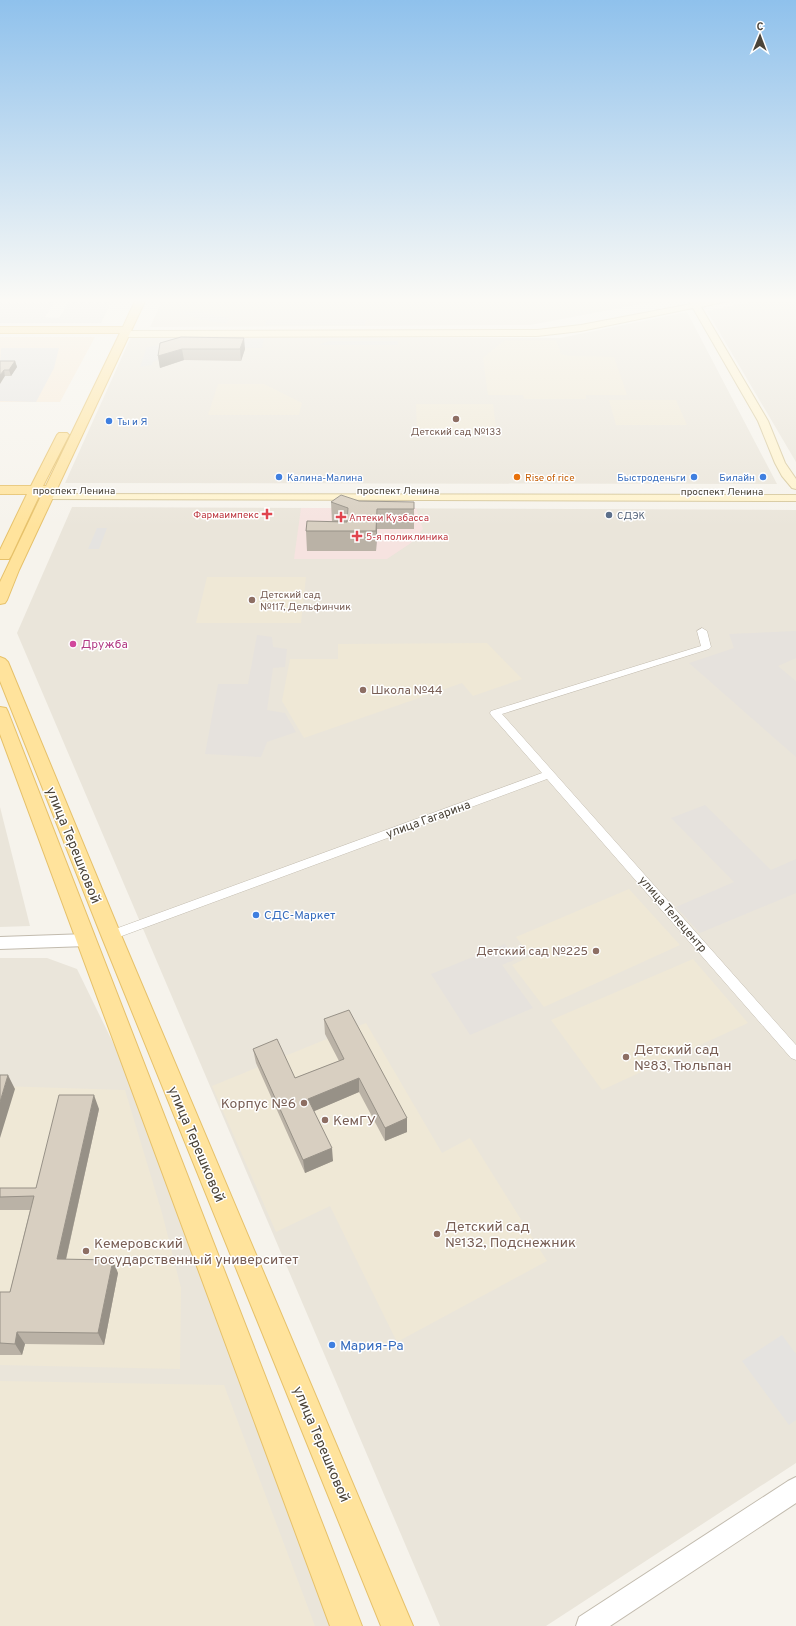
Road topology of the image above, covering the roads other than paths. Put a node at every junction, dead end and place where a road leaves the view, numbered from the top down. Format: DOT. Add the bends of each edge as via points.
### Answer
graph roads {
  1 [pos="95,375"];
  2 [pos="99,375"];
  3 [pos="736,375"];
  4 [pos="87,388"];
  5 [pos="68,424"];
  6 [pos="796,486"];
  7 [pos="0,490"];
  8 [pos="319,490"];
  9 [pos="796,490"];
  10 [pos="40,494"];
  11 [pos="0,497"];
  12 [pos="289,498"];
  13 [pos="796,498"];
  14 [pos="0,565"];
  15 [pos="0,600"];
  16 [pos="702,631"];
  17 [pos="0,662"];
  18 [pos="0,712"];
  19 [pos="549,774"];
  20 [pos="98,938"];
  21 [pos="0,943"];
  22 [pos="796,1054"];
  23 [pos="796,1489"];
  24 [pos="346,1626"];
  25 [pos="397,1626"];
  26 [pos="588,1626"];
  1 -- 4 [label="main road"];
  2 -- 10 [label="main road"];
  3 -- 6 [label="main road" via="763,421 782,467"];
  5 -- 10 [label="main road"];
  7 -- 10 [label="main road, проспект Ленина"];
  8 -- 9 [label="main road, проспект Ленина"];
  8 -- 10 [label="main road, проспект Ленина"];
  8 -- 12 [label="main road" via="294,494"];
  10 -- 11 [label="main road, проспект Ленина"];
  10 -- 12 [label="main road, проспект Ленина"];
  10 -- 14 [label="main road"];
  10 -- 15 [label="main road"];
  12 -- 13 [label="main road, проспект Ленина"];
  16 -- 19 [label="street" via="706,647 495,713"];
  17 -- 20 [label="main road, улица Терешковой"];
  18 -- 20 [label="main road, улица Терешковой"];
  19 -- 20 [label="street, улица Гагарина" via="171,914"];
  19 -- 22 [label="street, улица Телецентр"];
  20 -- 21 [label="street, улица Гагарина"];
  20 -- 24 [label="main road, улица Терешковой"];
  20 -- 25 [label="main road, улица Терешковой"];
  23 -- 26 [label="street"];
}
